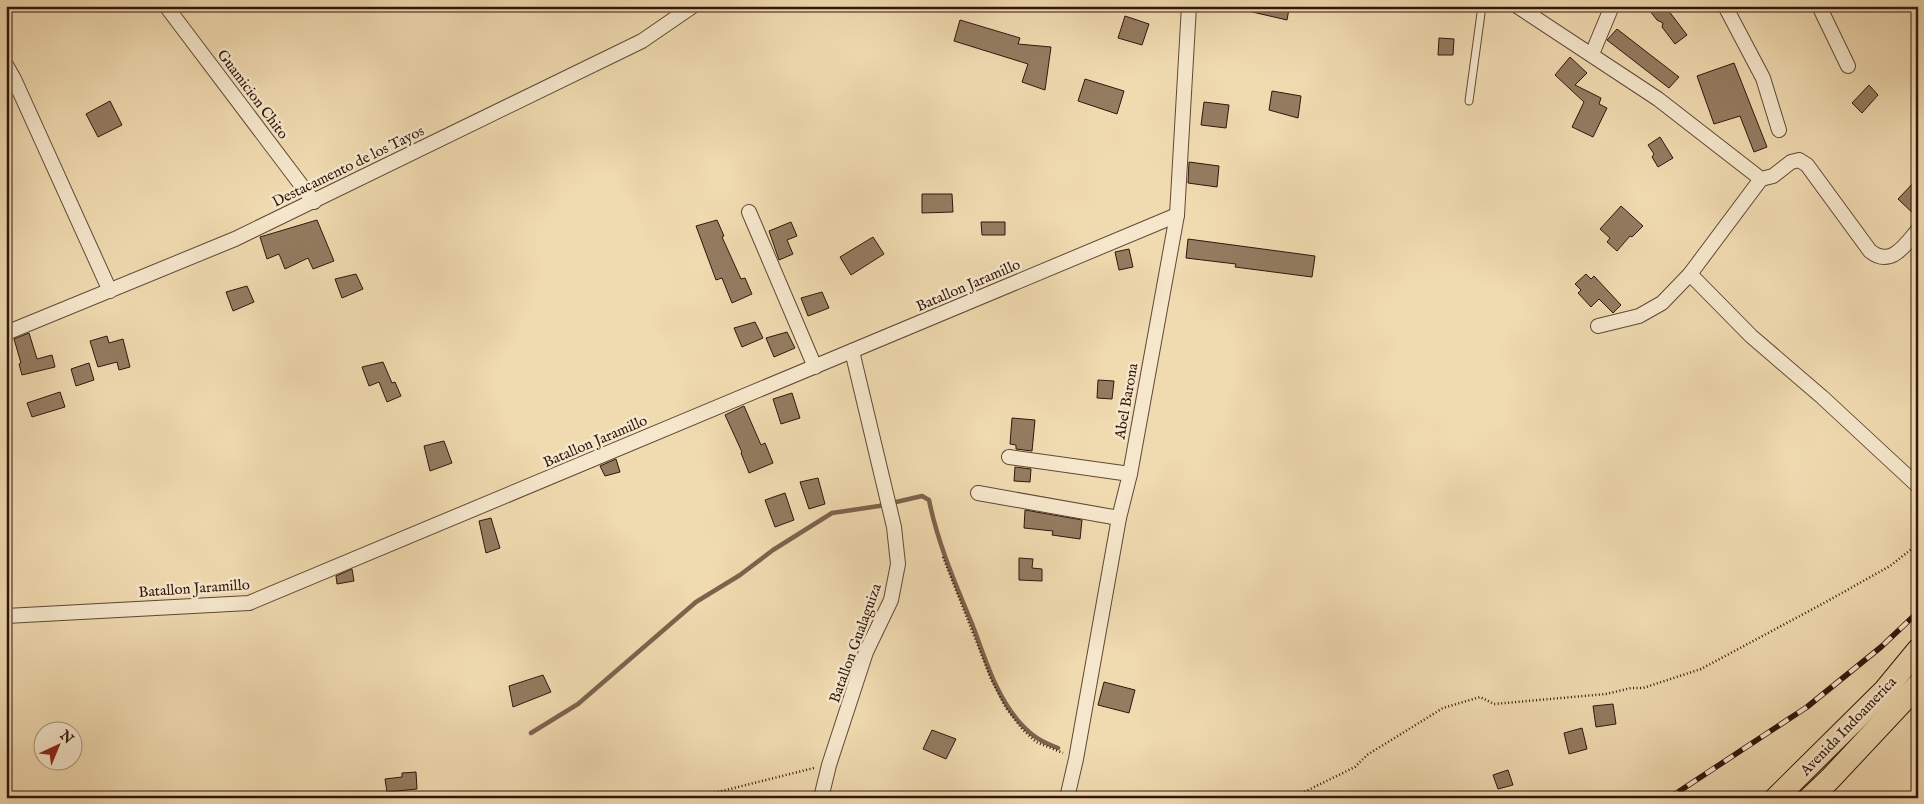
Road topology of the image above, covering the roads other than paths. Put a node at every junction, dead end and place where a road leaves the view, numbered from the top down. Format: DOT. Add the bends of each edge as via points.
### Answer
graph roads {
  1 [pos="166,6"];
  2 [pos="693,6"];
  3 [pos="1189,6"];
  4 [pos="1482,6"];
  5 [pos="1517,6"];
  6 [pos="1612,6"];
  7 [pos="1725,6"];
  8 [pos="1819,6"];
  9 [pos="1592,54"];
  10 [pos="6,65"];
  11 [pos="1848,66"];
  12 [pos="1469,101"];
  13 [pos="1779,130"];
  14 [pos="1761,179"];
  15 [pos="314,202"];
  16 [pos="749,212"];
  17 [pos="1177,215"];
  18 [pos="1918,230"];
  19 [pos="1690,274"];
  20 [pos="110,291"];
  21 [pos="1598,326"];
  22 [pos="6,333"];
  23 [pos="852,351"];
  24 [pos="815,367"];
  25 [pos="1009,457"];
  26 [pos="1130,474"];
  27 [pos="1918,486"];
  28 [pos="978,492"];
  29 [pos="1119,518"];
  30 [pos="6,616"];
  31 [pos="1918,650"];
  32 [pos="1918,685"];
  33 [pos="821,798"];
  34 [pos="1067,798"];
  35 [pos="1776,798"];
  36 [pos="1810,798"];
  1 -- 15 [label="street, Guamicion Chito"];
  2 -- 15 [label="street, Destacamento de los Tayos" via="642,41"];
  3 -- 17 [label="street, Abel Barona"];
  4 -- 12 [label="lane"];
  5 -- 9 [label="street"];
  6 -- 9 [label="street"];
  7 -- 13 [label="street" via="1763,78"];
  8 -- 11 [label="street"];
  9 -- 14 [label="street" via="1658,99"];
  10 -- 20 [label="street"];
  14 -- 18 [label="street" via="1773,176 1791,162 1799,160 1807,165 1877,257 1893,256"];
  14 -- 19 [label="street"];
  15 -- 20 [label="street, Destacamento de los Tayos"];
  16 -- 24 [label="street"];
  17 -- 23 [label="street, Batallon Jaramillo"];
  17 -- 26 [label="street, Abel Barona"];
  19 -- 21 [label="street" via="1662,303 1639,316"];
  19 -- 27 [label="street" via="1751,336"];
  20 -- 22 [label="street, Destacamento de los Tayos"];
  23 -- 24 [label="street, Batallon Jaramillo"];
  23 -- 33 [label="street, Batallon Gualaguiza" via="894,527 898,564 891,600 866,652"];
  24 -- 30 [label="street, Batallon Jaramillo" via="249,603"];
  25 -- 26 [label="street"];
  26 -- 29 [label="street, Abel Barona"];
  28 -- 29 [label="street"];
  29 -- 34 [label="street, Abel Barona"];
  31 -- 35 [label="main road, Avenida Indoamerica" via="1885,690"];
  32 -- 36 [label="main road, Avenida Indoamerica"];
}
